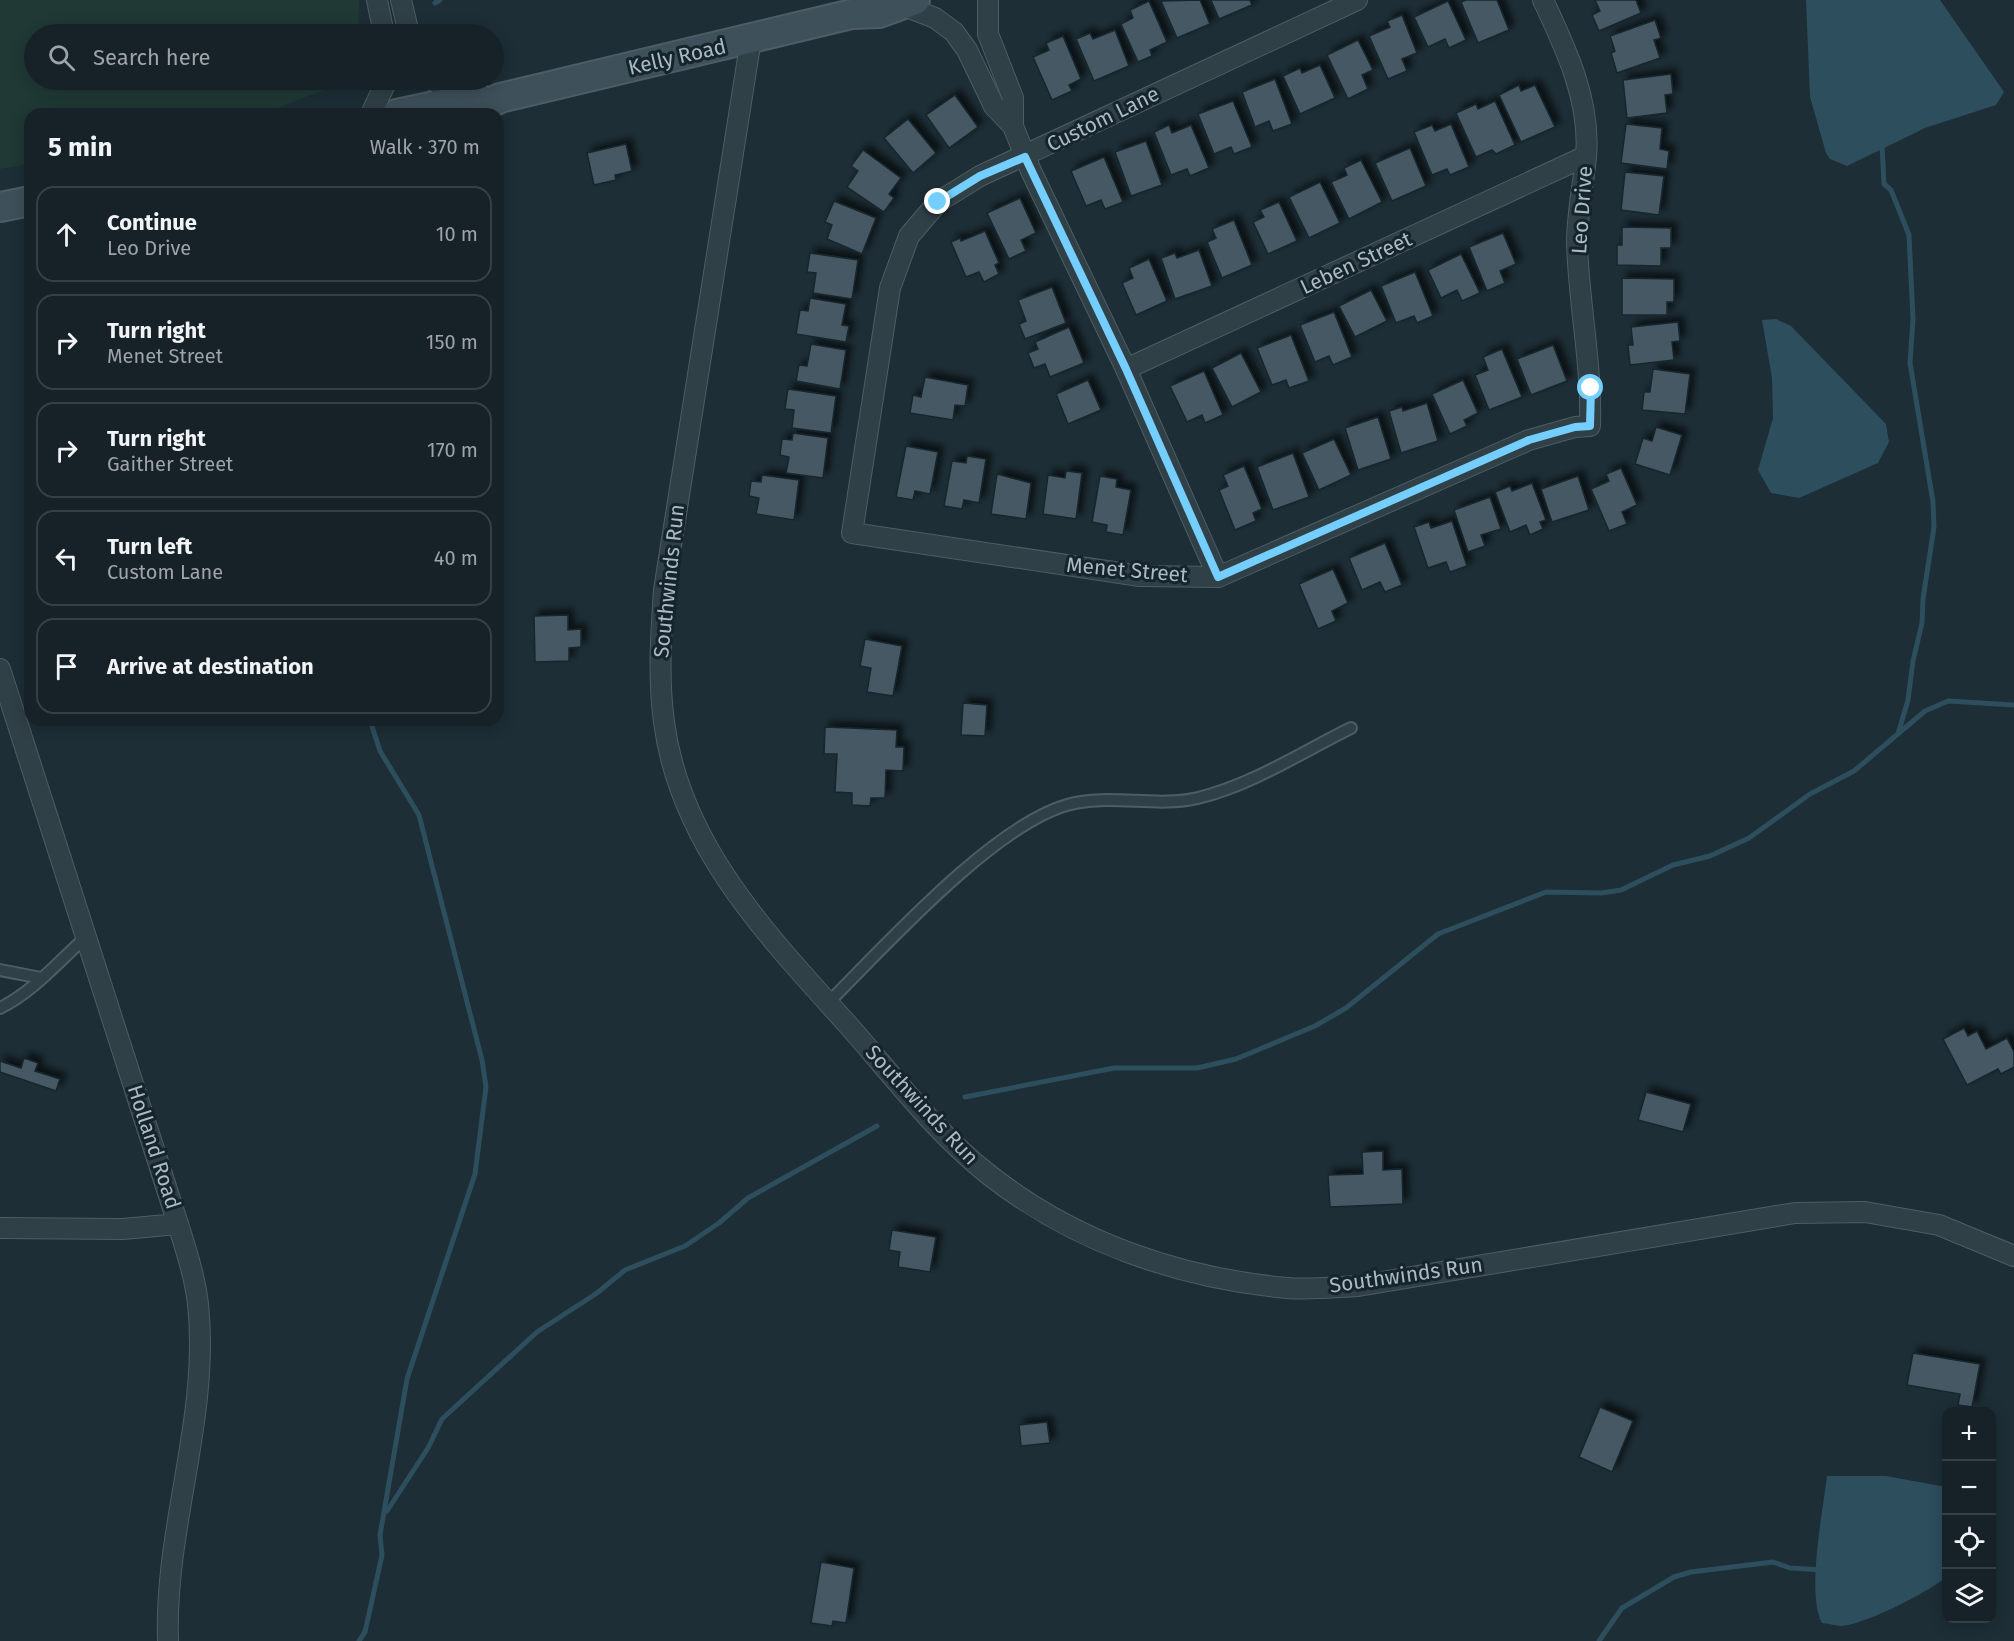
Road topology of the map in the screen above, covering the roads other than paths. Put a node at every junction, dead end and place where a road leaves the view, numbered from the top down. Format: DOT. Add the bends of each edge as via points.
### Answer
graph roads {
  1 [pos="377,0"];
  2 [pos="401,0"];
  3 [pos="988,0"];
  4 [pos="1357,0"];
  5 [pos="1543,0"];
  6 [pos="908,3"];
  7 [pos="862,7"];
  8 [pos="382,24"];
  9 [pos="407,24"];
  10 [pos="751,39"];
  11 [pos="382,90"];
  12 [pos="443,90"];
  13 [pos="460,106"];
  14 [pos="374,108"];
  15 [pos="444,108"];
  16 [pos="481,108"];
  17 [pos="1013,126"];
  18 [pos="1586,156"];
  19 [pos="1025,157"];
  20 [pos="24,202"];
  21 [pos="0,207"];
  22 [pos="1126,369"];
  23 [pos="1590,426"];
  24 [pos="852,533"];
  25 [pos="1218,577"];
  26 [pos="0,669"];
  27 [pos="1351,728"];
  28 [pos="86,937"];
  29 [pos="0,970"];
  30 [pos="41,978"];
  31 [pos="828,1003"];
  32 [pos="0,1008"];
  33 [pos="178,1224"];
  34 [pos="0,1228"];
  35 [pos="2014,1256"];
  36 [pos="168,1641"];
  1 -- 8 [label="street"];
  2 -- 9 [label="street"];
  3 -- 17 [label="street" via="988,34 1013,98"];
  4 -- 19 [label="street, Custom Lane"];
  5 -- 18 [label="street, Leo Drive" via="1582,96"];
  6 -- 7 [label="street, Kelly Road" via="879,13"];
  6 -- 17 [label="street" via="954,32 994,106"];
  7 -- 10 [label="street, Kelly Road"];
  10 -- 16 [label="street, Kelly Road" via="500,98"];
  10 -- 31 [label="street, Southwinds Run" via="664,590 659,658 664,723 691,817 713,858 741,901"];
  11 -- 14 [label="street"];
  12 -- 13 [label="street"];
  13 -- 15 [label="street, Kelly Road"];
  17 -- 19 [label="street"];
  18 -- 22 [label="street, Leben Street"];
  18 -- 23 [label="street, Leo Drive" via="1577,242 1591,394"];
  19 -- 22 [label="street"];
  19 -- 24 [label="street, Custom Lane" via="980,176 938,202 909,236 890,288"];
  20 -- 21 [label="street"];
  22 -- 25 [label="street"];
  23 -- 25 [label="street, Menet Street" via="1529,440"];
  24 -- 25 [label="street, Menet Street" via="1140,576"];
  26 -- 28 [label="street, Holland Road"];
  27 -- 31 [label="lane" via="1246,781 1199,798 1160,803 1068,804 1035,819 996,844 945,889"];
  28 -- 30 [label="lane"];
  28 -- 33 [label="street, Holland Road"];
  29 -- 30 [label="lane"];
  30 -- 32 [label="lane" via="23,997"];
  31 -- 35 [label="street, Southwinds Run" via="938,1126 987,1173 1034,1206 1114,1249 1180,1270 1289,1288 1358,1286 1795,1213 1865,1212 1939,1225"];
  33 -- 34 [label="street" via="123,1229"];
  33 -- 36 [label="street, Holland Road" via="198,1304 199,1361"];
}
